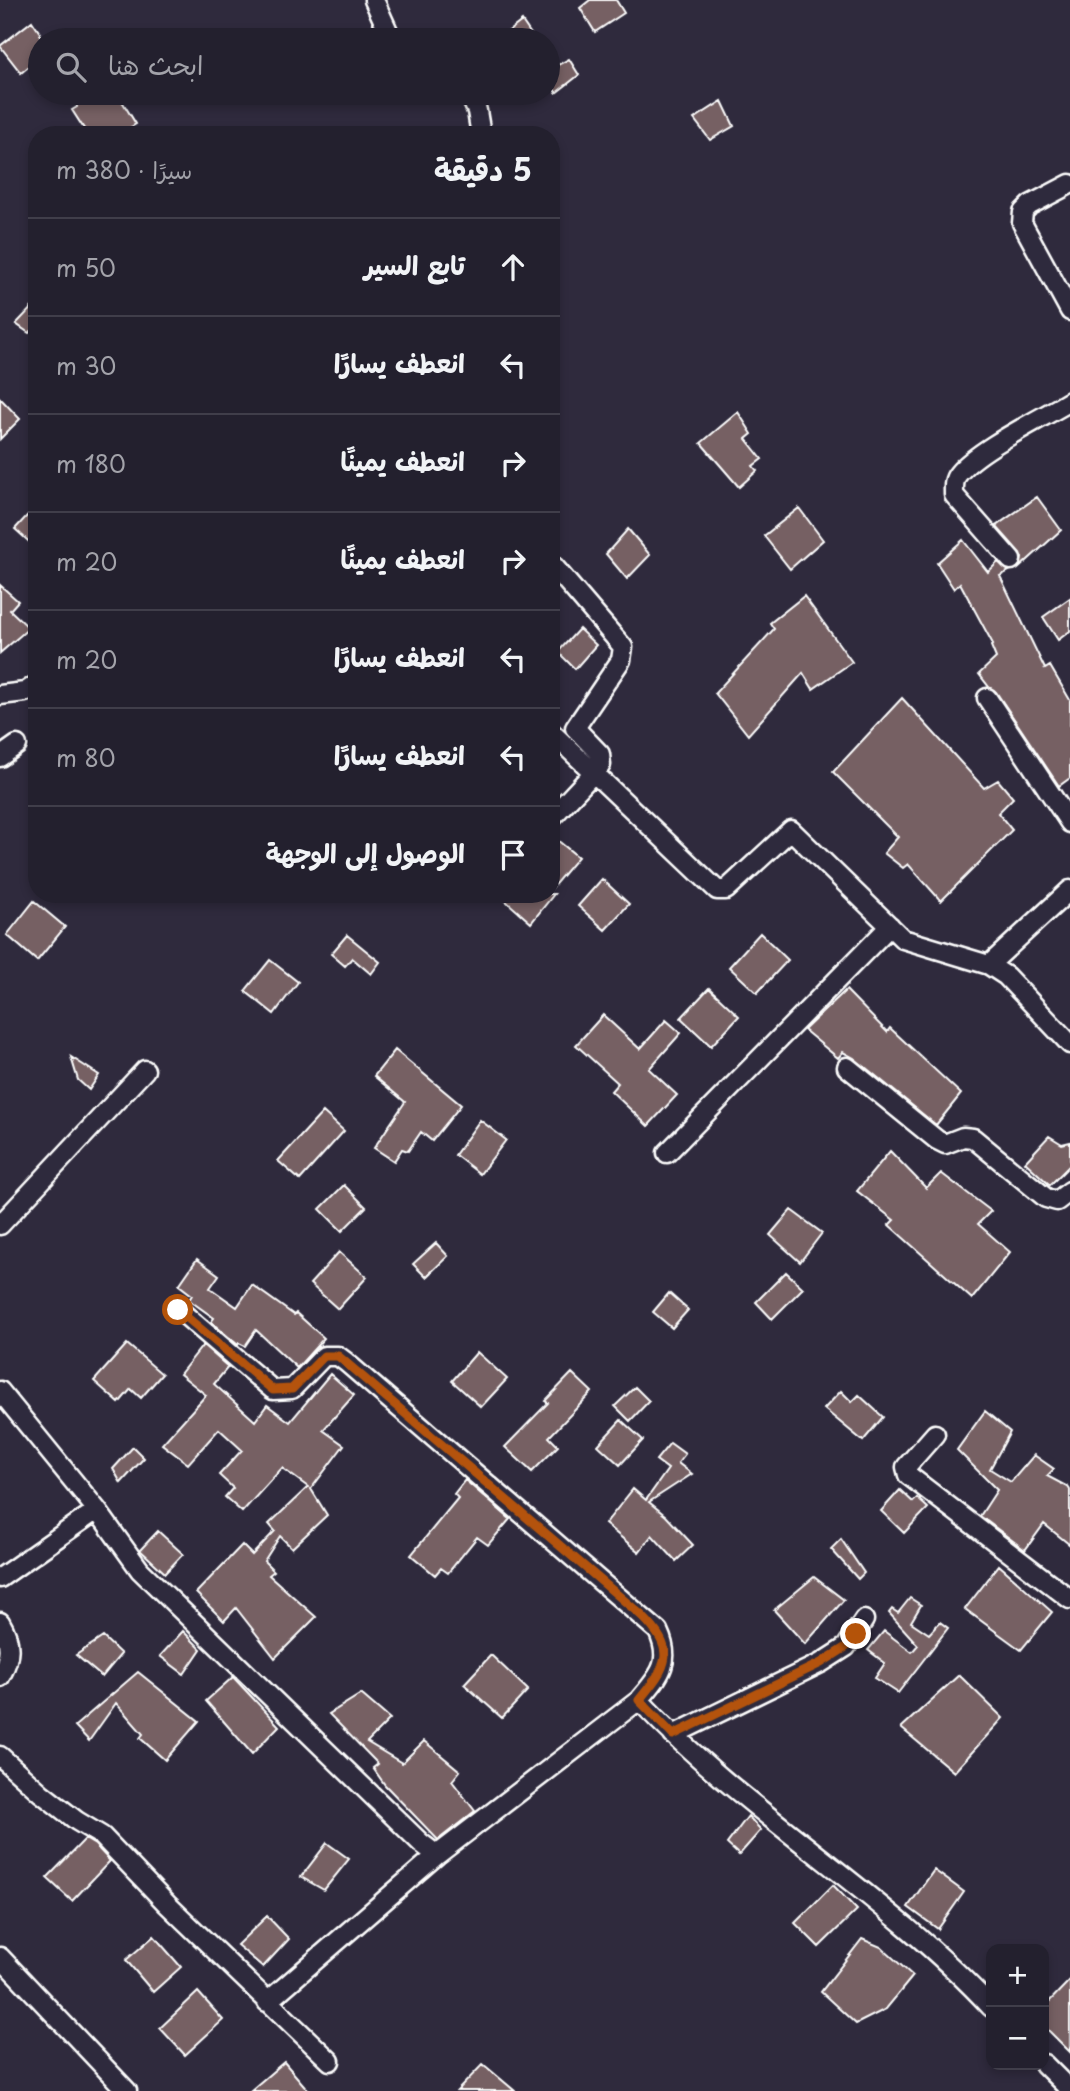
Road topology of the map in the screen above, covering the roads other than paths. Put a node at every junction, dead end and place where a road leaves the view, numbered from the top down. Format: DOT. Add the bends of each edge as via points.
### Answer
graph roads {
  1 [pos="374,0"];
  2 [pos="386,28"];
  3 [pos="474,105"];
  4 [pos="480,126"];
  5 [pos="1070,184"];
  6 [pos="1070,311"];
  7 [pos="1070,401"];
  8 [pos="1010,560"];
  9 [pos="560,574"];
  10 [pos="28,690"];
  11 [pos="0,695"];
  12 [pos="987,698"];
  13 [pos="560,740"];
  14 [pos="16,745"];
  15 [pos="0,757"];
  16 [pos="595,773"];
  17 [pos="560,809"];
  18 [pos="1070,823"];
  19 [pos="1070,890"];
  20 [pos="890,926"];
  21 [pos="989,965"];
  22 [pos="1070,1044"];
  23 [pos="847,1067"];
  24 [pos="145,1070"];
  25 [pos="667,1153"];
  26 [pos="1070,1191"];
  27 [pos="0,1225"];
  28 [pos="178,1310"];
  29 [pos="0,1391"];
  30 [pos="935,1434"];
  31 [pos="97,1510"];
  32 [pos="0,1578"];
  33 [pos="1070,1600"];
  34 [pos="864,1620"];
  35 [pos="0,1622"];
  36 [pos="0,1677"];
  37 [pos="639,1700"];
  38 [pos="673,1735"];
  39 [pos="0,1756"];
  40 [pos="437,1855"];
  41 [pos="0,1957"];
  42 [pos="267,2002"];
  43 [pos="986,2002"];
  44 [pos="330,2061"];
  45 [pos="1049,2069"];
  46 [pos="1070,2090"];
  47 [pos="127,2091"];
  1 -- 2 [label="street"];
  3 -- 4 [label="street"];
  5 -- 6 [label="street" via="1030,205 1023,212 1022,223"];
  7 -- 8 [label="street" via="986,451 958,474 953,484 954,495"];
  9 -- 16 [label="street" via="623,647 621,660 575,728 600,754 601,765"];
  10 -- 11 [label="street"];
  12 -- 18 [label="street"];
  13 -- 16 [label="street"];
  14 -- 15 [label="street"];
  16 -- 17 [label="street"];
  16 -- 20 [label="street" via="717,890 726,890 791,830"];
  19 -- 21 [label="street"];
  20 -- 21 [label="street" via="908,942"];
  20 -- 25 [label="street"];
  21 -- 22 [label="street" via="1006,976"];
  23 -- 26 [label="street" via="937,1140 945,1144 973,1138 1046,1198 1057,1201"];
  24 -- 27 [label="street"];
  28 -- 37 [label="street" via="273,1390 292,1389 324,1356 338,1356 346,1362 657,1631 664,1665"];
  29 -- 31 [label="street"];
  30 -- 33 [label="street" via="906,1467 908,1475"];
  31 -- 32 [label="street"];
  31 -- 40 [label="street" via="140,1570"];
  34 -- 38 [label="street" via="846,1647 821,1663"];
  35 -- 36 [label="street" via="10,1646"];
  37 -- 38 [label="street"];
  37 -- 40 [label="street"];
  38 -- 43 [label="street" via="958,1972"];
  39 -- 42 [label="street" via="41,1793 102,1836"];
  40 -- 42 [label="street"];
  41 -- 47 [label="street"];
  42 -- 44 [label="street"];
  45 -- 46 [label="street"];
}
